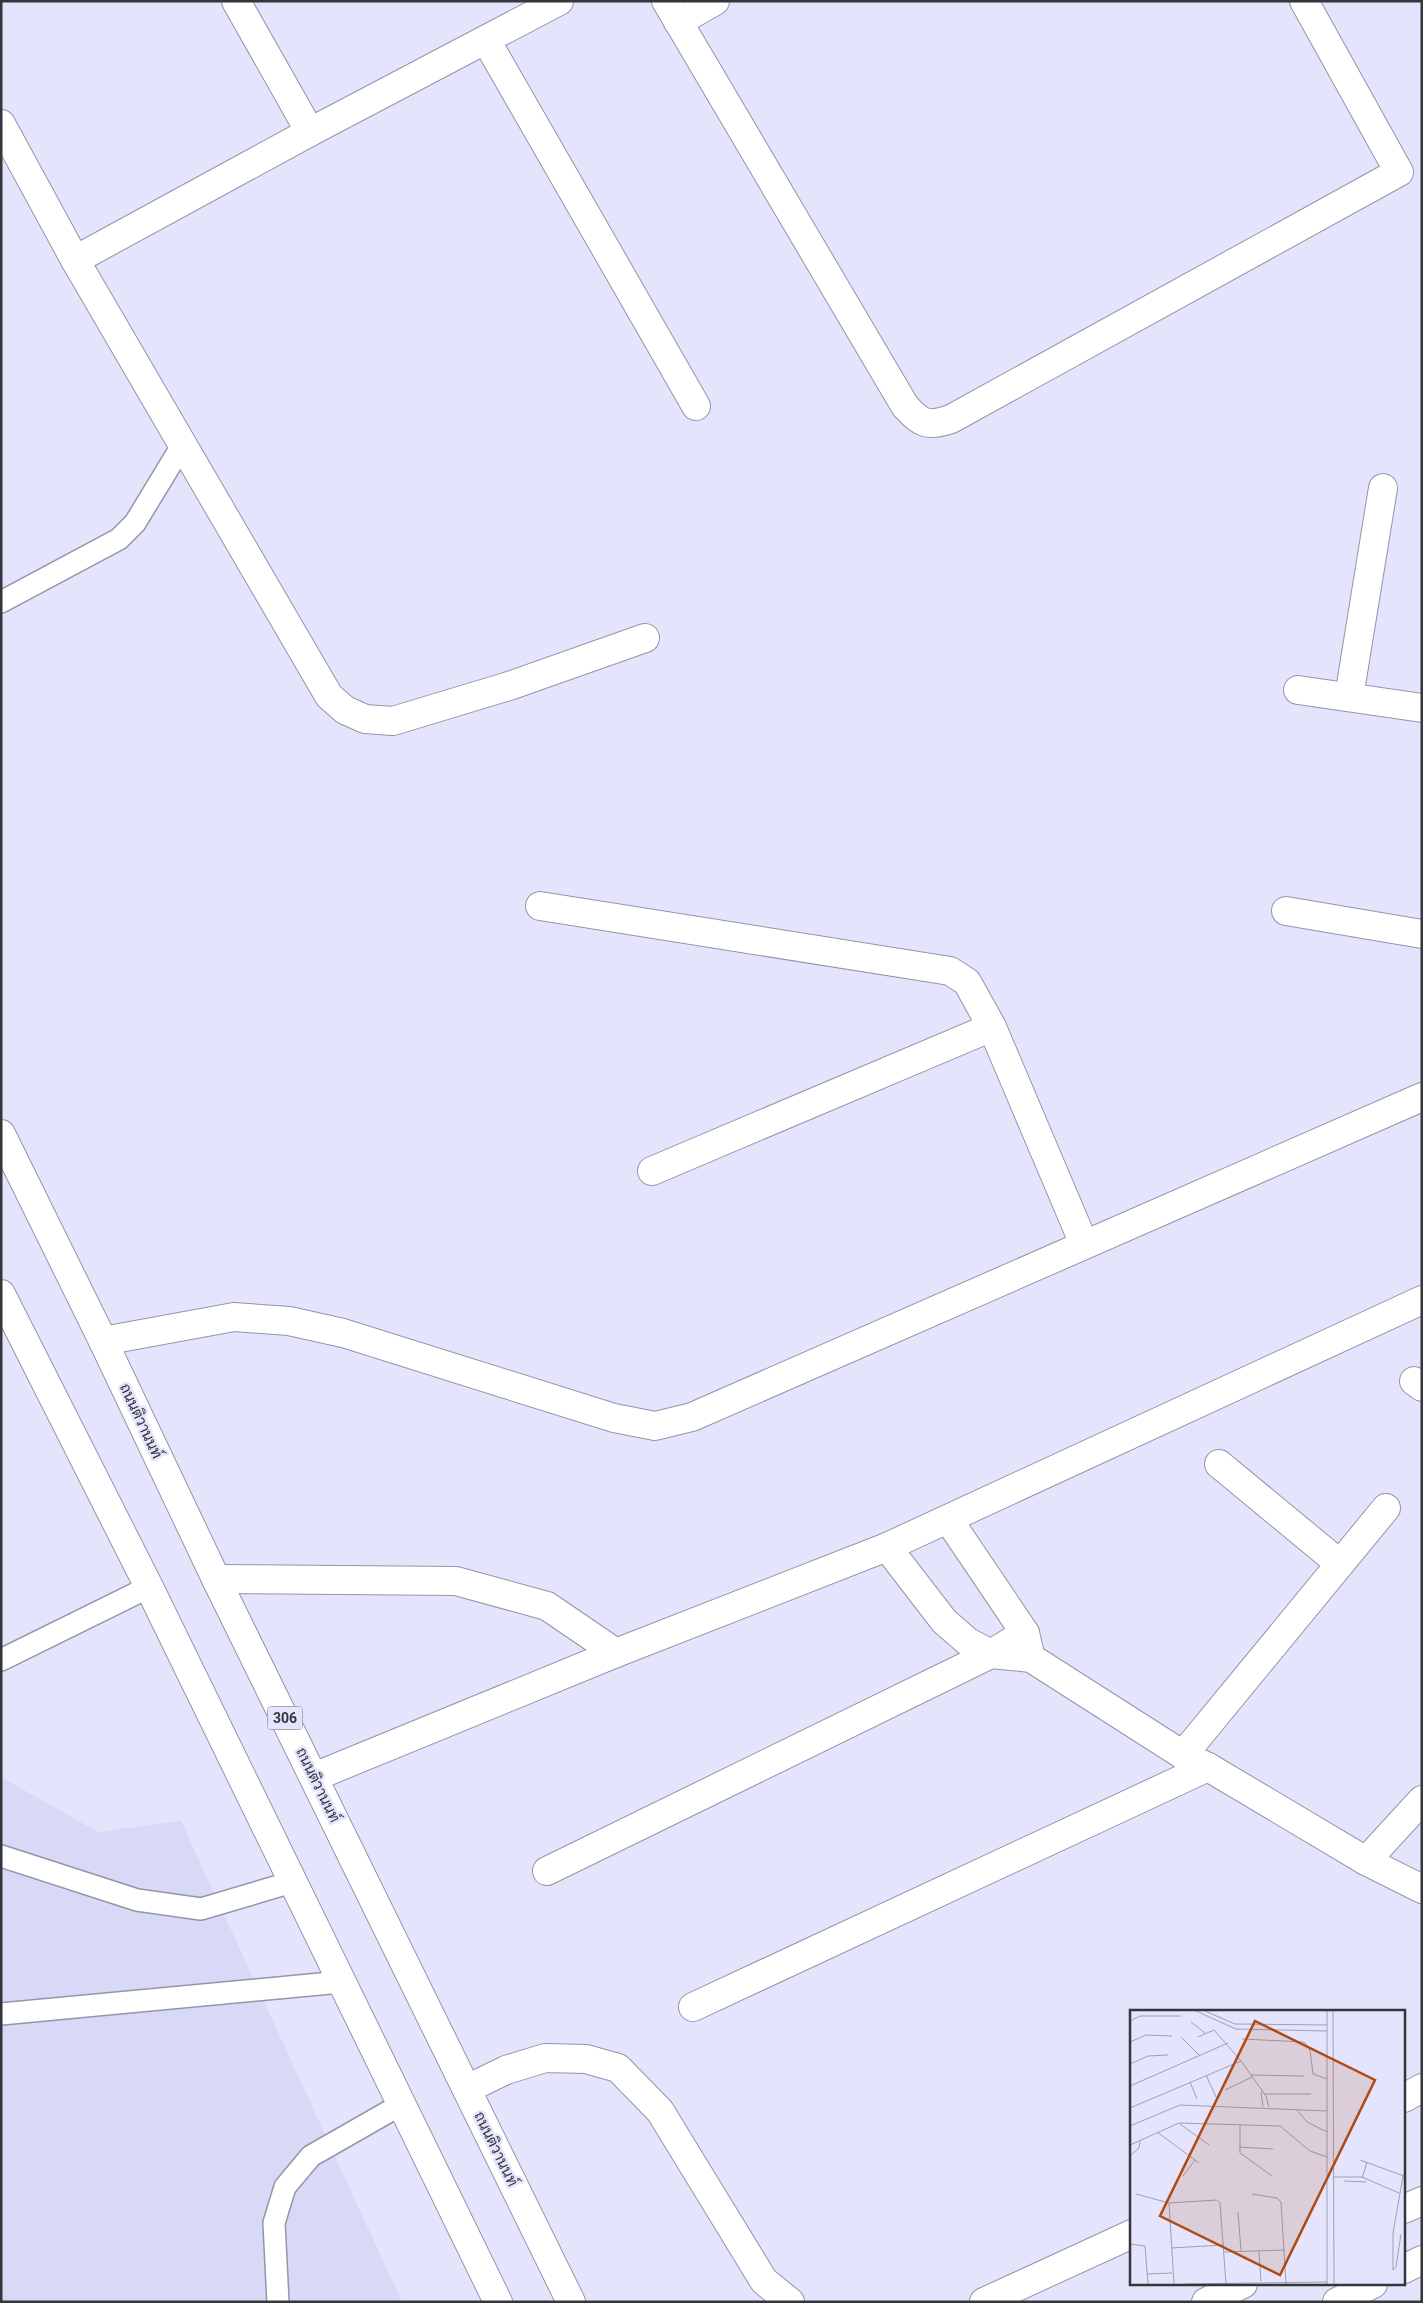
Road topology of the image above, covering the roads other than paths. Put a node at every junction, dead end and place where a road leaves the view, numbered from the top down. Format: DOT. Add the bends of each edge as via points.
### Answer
graph roads {
  1 [pos="236,1"];
  2 [pos="560,1"];
  3 [pos="715,1"];
  4 [pos="1304,1"];
  5 [pos="672,12"];
  6 [pos="486,40"];
  7 [pos="1,124"];
  8 [pos="310,132"];
  9 [pos="1410,169"];
  10 [pos="75,260"];
  11 [pos="696,406"];
  12 [pos="182,444"];
  13 [pos="1383,488"];
  14 [pos="1,602"];
  15 [pos="646,638"];
  16 [pos="1298,690"];
  17 [pos="1349,697"];
  18 [pos="1422,708"];
  19 [pos="540,906"];
  20 [pos="1286,911"];
  21 [pos="1422,934"];
  22 [pos="992,1027"];
  23 [pos="1422,1097"];
  24 [pos="4,1146"];
  25 [pos="652,1171"];
  26 [pos="1084,1244"];
  27 [pos="1,1294"];
  28 [pos="1422,1300"];
  29 [pos="103,1341"];
  30 [pos="1219,1464"];
  31 [pos="1386,1508"];
  32 [pos="948,1519"];
  33 [pos="888,1547"];
  34 [pos="1340,1564"];
  35 [pos="216,1579"];
  36 [pos="149,1587"];
  37 [pos="1028,1646"];
  38 [pos="616,1653"];
  39 [pos="991,1654"];
  40 [pos="1,1660"];
  41 [pos="1183,1755"];
  42 [pos="1208,1767"];
  43 [pos="314,1777"];
  44 [pos="1422,1800"];
  45 [pos="1,1856"];
  46 [pos="1366,1860"];
  47 [pos="547,1871"];
  48 [pos="292,1882"];
  49 [pos="1422,1889"];
  50 [pos="341,1982"];
  51 [pos="693,2008"];
  52 [pos="1,2014"];
  53 [pos="1422,2088"];
  54 [pos="467,2089"];
  55 [pos="1406,2097"];
  56 [pos="402,2104"];
  57 [pos="1422,2201"];
  58 [pos="1406,2208"];
  59 [pos="1130,2235"];
  60 [pos="1422,2260"];
  61 [pos="1406,2268"];
  62 [pos="1239,2286"];
  63 [pos="1369,2286"];
  64 [pos="278,2302"];
  65 [pos="498,2302"];
  66 [pos="571,2302"];
  67 [pos="790,2302"];
  68 [pos="984,2302"];
  69 [pos="1206,2302"];
  70 [pos="1337,2302"];
  1 -- 8 [label="street"];
  2 -- 6 [label="street"];
  3 -- 5 [label="street"];
  4 -- 9 [label="street"];
  5 -- 9 [label="street" via="905,406 917,419 934,425"];
  6 -- 8 [label="street"];
  6 -- 11 [label="street"];
  7 -- 10 [label="street"];
  8 -- 10 [label="street"];
  10 -- 12 [label="street"];
  12 -- 14 [label="lane" via="135,522 119,539"];
  12 -- 15 [label="street" via="329,696 345,710 365,719 393,721 509,686"];
  13 -- 17 [label="street"];
  16 -- 17 [label="street"];
  17 -- 18 [label="street"];
  19 -- 22 [label="street" via="950,971 967,982"];
  20 -- 21 [label="street"];
  22 -- 25 [label="street"];
  22 -- 26 [label="street"];
  23 -- 26 [label="street"];
  24 -- 29 [label="street, ถนนติวานนท์ / 306"];
  26 -- 29 [label="street" via="692,1417 655,1426 614,1418 343,1333 289,1321 234,1317"];
  27 -- 36 [label="street"];
  28 -- 32 [label="street"];
  29 -- 35 [label="street, ถนนติวานนท์ / 306"];
  30 -- 34 [label="street"];
  31 -- 34 [label="street"];
  32 -- 33 [label="street"];
  32 -- 37 [label="street"];
  33 -- 38 [label="street"];
  33 -- 39 [label="street" via="956,1633"];
  34 -- 41 [label="street"];
  35 -- 38 [label="street" via="456,1581 547,1606"];
  35 -- 43 [label="street, ถนนติวานนท์ / 306"];
  36 -- 40 [label="lane"];
  36 -- 48 [label="street"];
  37 -- 39 [label="street"];
  37 -- 41 [label="street"];
  38 -- 43 [label="street"];
  39 -- 47 [label="street"];
  41 -- 42 [label="street"];
  42 -- 46 [label="street"];
  42 -- 51 [label="street"];
  43 -- 54 [label="street, ถนนติวานนท์ / 306"];
  44 -- 46 [label="street"];
  45 -- 48 [label="lane" via="137,1900 202,1909"];
  46 -- 49 [label="street"];
  48 -- 50 [label="street"];
  50 -- 52 [label="lane"];
  50 -- 56 [label="street"];
  53 -- 55 [label="street"];
  54 -- 66 [label="street, ถนนติวานนท์ / 306"];
  54 -- 67 [label="street" via="506,2070 546,2058 586,2059 618,2068 660,2110 764,2281"];
  56 -- 64 [label="lane" via="311,2156 285,2187 274,2222"];
  56 -- 65 [label="street"];
  57 -- 58 [label="street"];
  59 -- 68 [label="street"];
  60 -- 61 [label="street"];
  62 -- 69 [label="street"];
  63 -- 70 [label="street"];
}
